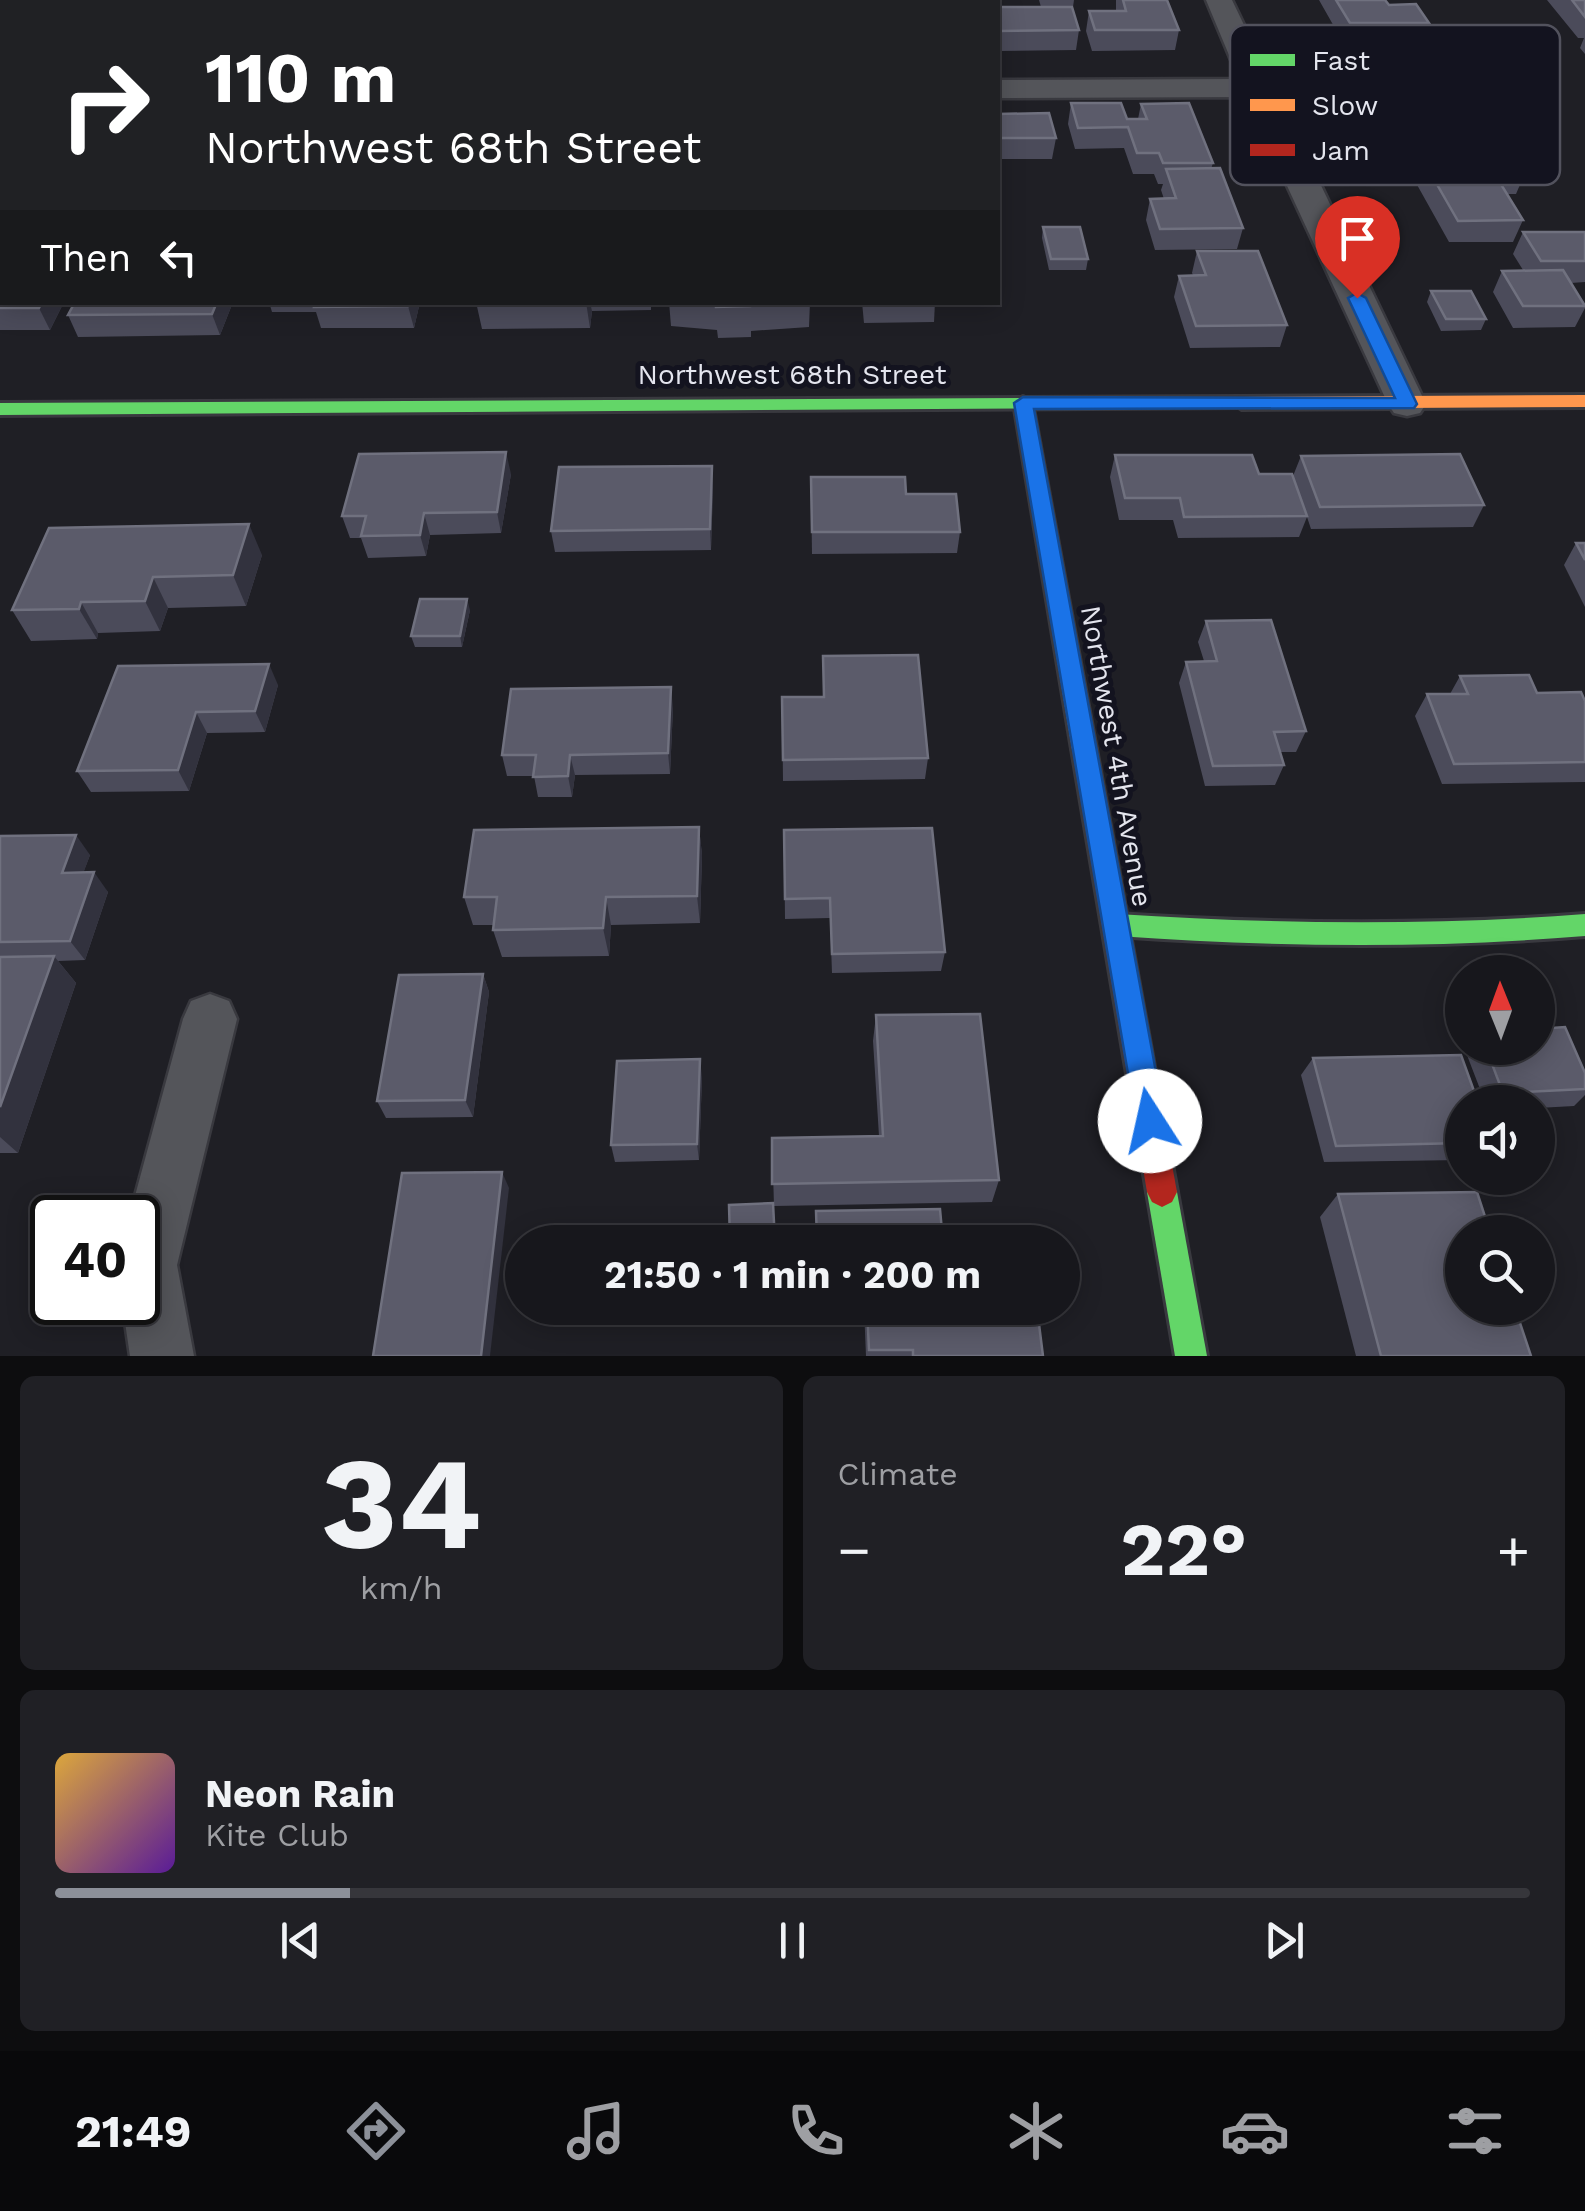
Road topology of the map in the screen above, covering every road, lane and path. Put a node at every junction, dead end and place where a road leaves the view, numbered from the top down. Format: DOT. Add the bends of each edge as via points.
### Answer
graph roads {
  1 [pos="1219,0"];
  2 [pos="1230,25"];
  3 [pos="1000,88"];
  4 [pos="1230,88"];
  5 [pos="1303,185"];
  6 [pos="1585,401"];
  7 [pos="1023,403"];
  8 [pos="1407,404"];
  9 [pos="0,409"];
  10 [pos="1116,925"];
  11 [pos="1585,925"];
  12 [pos="210,1019"];
  13 [pos="162,1356"];
  14 [pos="1191,1356"];
  1 -- 2 [label="street"];
  3 -- 4 [label="street"];
  5 -- 8 [label="street"];
  6 -- 8 [label="street, Northwest 68th Street"];
  7 -- 8 [label="street, Northwest 68th Street"];
  7 -- 9 [label="street, Northwest 68th Street"];
  7 -- 10 [label="street, Northwest 4th Avenue"];
  10 -- 11 [label="street" via="1274,937 1492,934"];
  10 -- 14 [label="street, Northwest 4th Avenue"];
  12 -- 13 [label="street" via="147,1266"];
}
